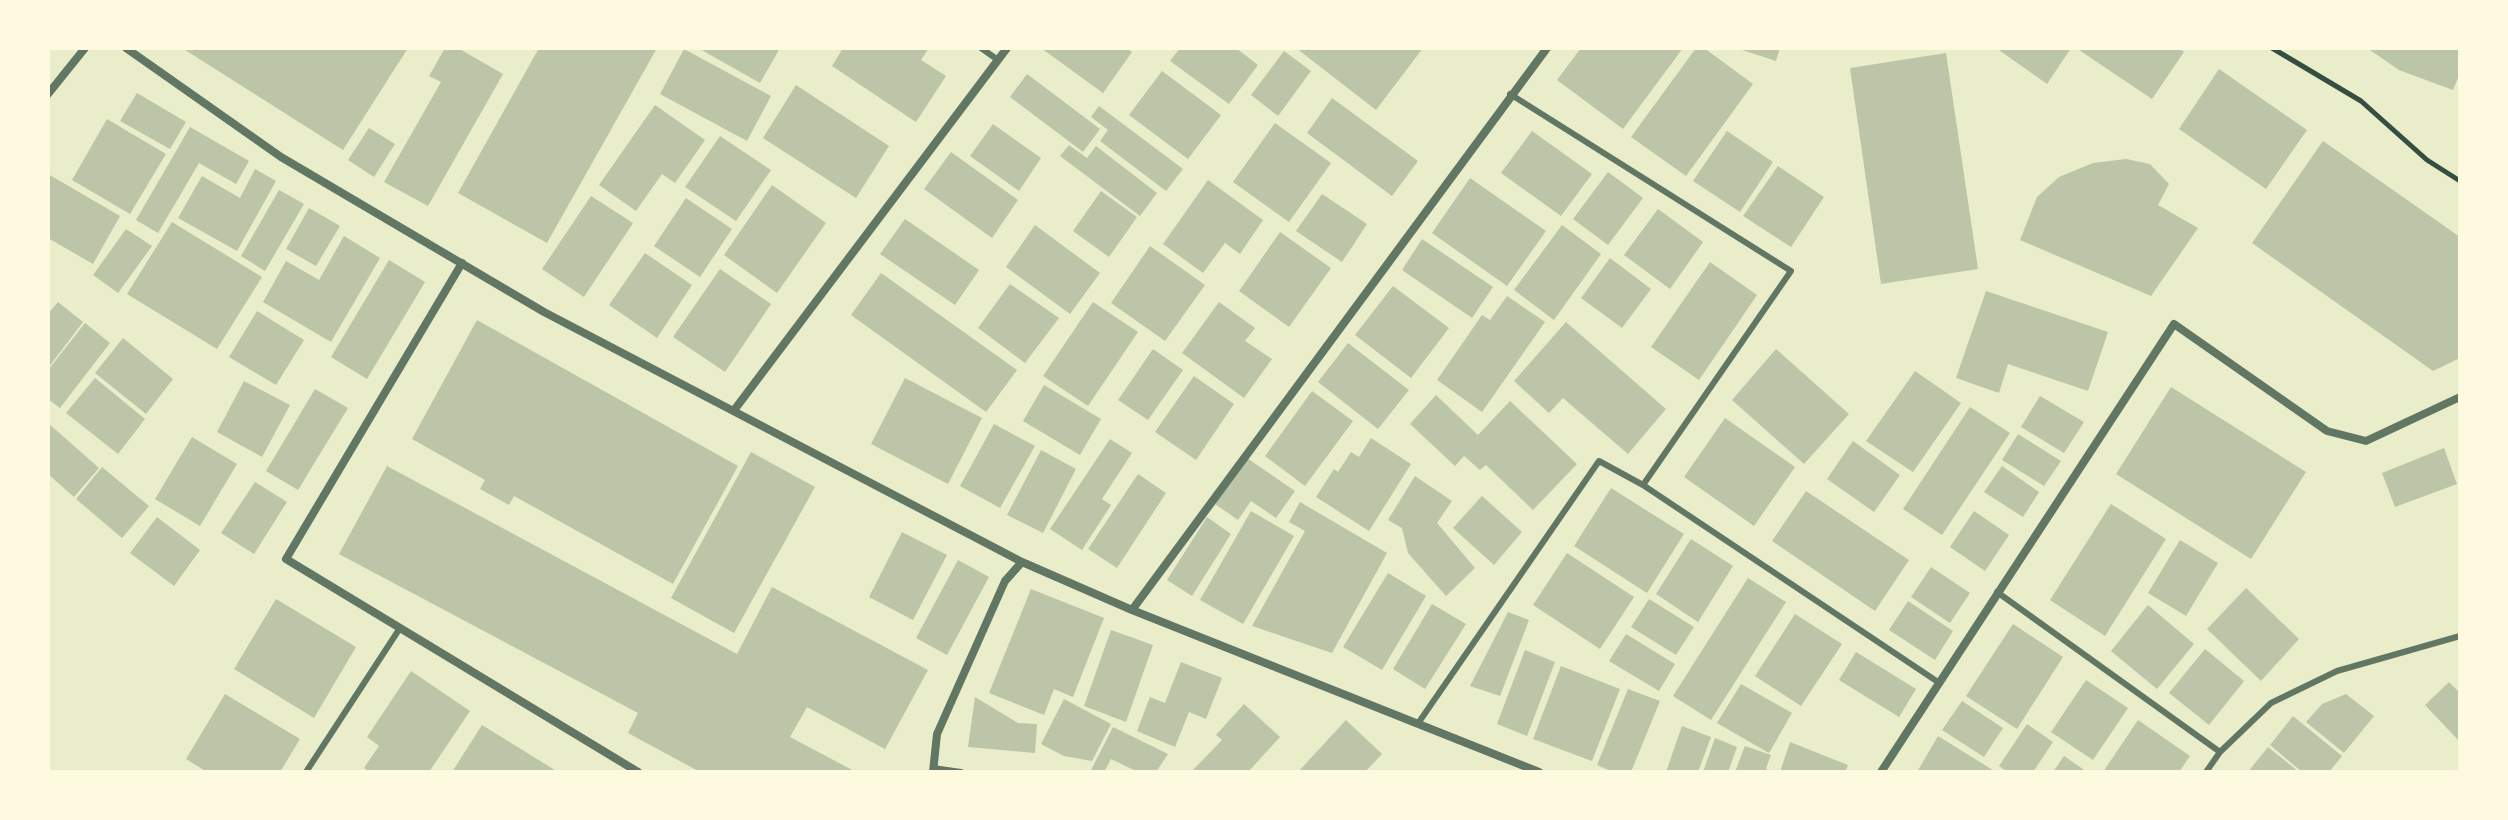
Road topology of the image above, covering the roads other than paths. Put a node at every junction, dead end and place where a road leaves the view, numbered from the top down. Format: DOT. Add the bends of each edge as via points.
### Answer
graph roads {
  1 [pos="85,48"];
  2 [pos="126,48"];
  3 [pos="981,48"];
  4 [pos="1007,48"];
  5 [pos="1547,48"];
  6 [pos="998,60"];
  7 [pos="48,94"];
  8 [pos="1510,94"];
  9 [pos="462,263"];
  10 [pos="2460,397"];
  11 [pos="735,409"];
  12 [pos="1643,485"];
  13 [pos="1022,562"];
  14 [pos="1997,592"];
  15 [pos="1132,610"];
  16 [pos="400,628"];
  17 [pos="2460,636"];
  18 [pos="1938,682"];
  19 [pos="1419,722"];
  20 [pos="2220,752"];
  21 [pos="933,770"];
  22 [pos="306,772"];
  23 [pos="638,772"];
  24 [pos="961,772"];
  25 [pos="1539,772"];
  26 [pos="1881,772"];
  27 [pos="2206,772"];
  1 -- 7 [label="street"];
  2 -- 9 [label="street" via="281,157"];
  3 -- 6 [label="lane"];
  4 -- 6 [label="street"];
  5 -- 8 [label="street"];
  6 -- 11 [label="street"];
  8 -- 12 [label="lane" via="1791,271"];
  8 -- 15 [label="street"];
  9 -- 11 [label="street" via="544,312"];
  9 -- 16 [label="street" via="286,559"];
  10 -- 14 [label="street" via="2366,441 2327,431 2174,324"];
  11 -- 13 [label="street"];
  12 -- 18 [label="lane"];
  12 -- 19 [label="lane" via="1599,461"];
  13 -- 15 [label="street"];
  13 -- 21 [label="street" via="1005,581 937,734"];
  14 -- 18 [label="street"];
  14 -- 20 [label="lane"];
  15 -- 19 [label="street"];
  16 -- 22 [label="lane"];
  16 -- 23 [label="street"];
  17 -- 20 [label="lane" via="2324,677 2271,703"];
  18 -- 26 [label="street"];
  19 -- 25 [label="street"];
  20 -- 27 [label="lane"];
  21 -- 24 [label="lane"];
}
